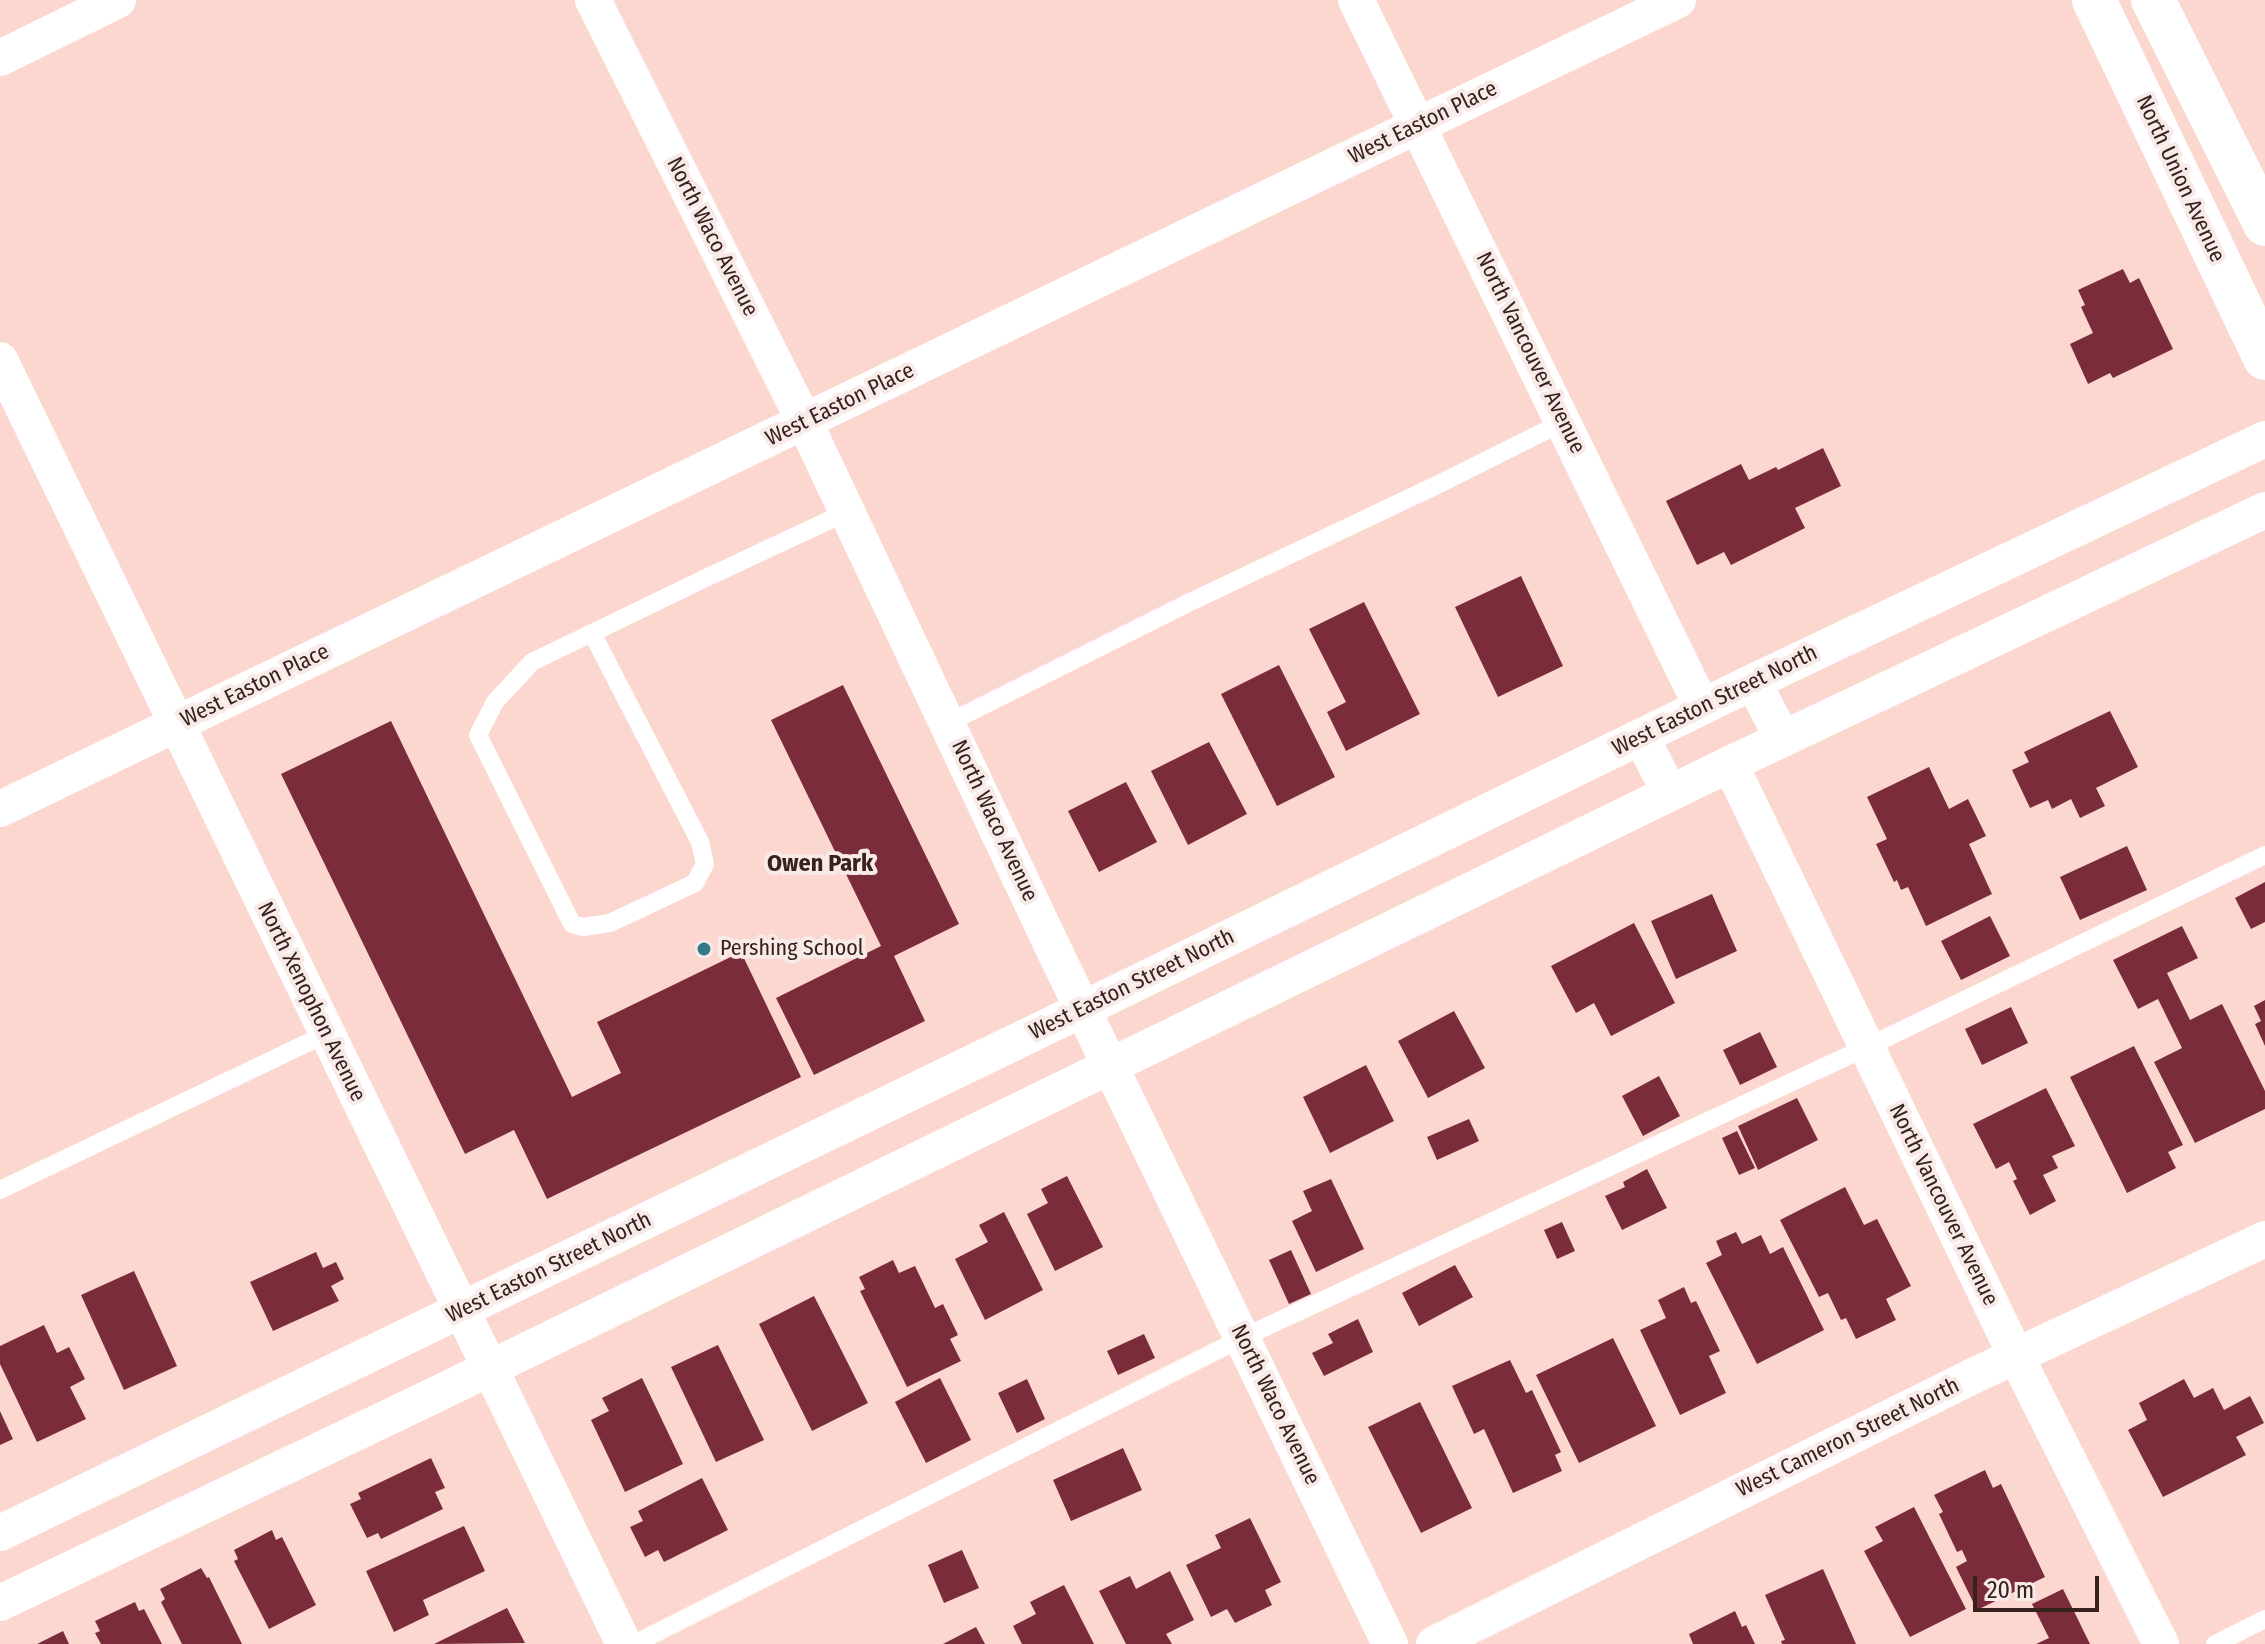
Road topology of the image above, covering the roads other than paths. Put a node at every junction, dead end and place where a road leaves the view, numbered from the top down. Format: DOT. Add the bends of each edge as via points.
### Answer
graph roads {
  1 [pos="118,0"];
  2 [pos="593,0"];
  3 [pos="1356,0"];
  4 [pos="1678,0"];
  5 [pos="2094,0"];
  6 [pos="2153,0"];
  7 [pos="0,58"];
  8 [pos="1418,124"];
  9 [pos="2265,224"];
  10 [pos="2265,358"];
  11 [pos="0,360"];
  12 [pos="1563,422"];
  13 [pos="805,423"];
  14 [pos="2265,439"];
  15 [pos="2265,510"];
  16 [pos="847,512"];
  17 [pos="592,633"];
  18 [pos="1753,682"];
  19 [pos="1702,707"];
  20 [pos="948,723"];
  21 [pos="176,724"];
  22 [pos="1641,737"];
  23 [pos="1783,739"];
  24 [pos="1730,764"];
  25 [pos="1670,793"];
  26 [pos="0,809"];
  27 [pos="2265,855"];
  28 [pos="1083,1009"];
  29 [pos="326,1034"];
  30 [pos="1867,1047"];
  31 [pos="1111,1065"];
  32 [pos="0,1190"];
  33 [pos="2265,1239"];
  34 [pos="461,1310"];
  35 [pos="1242,1338"];
  36 [pos="2016,1356"];
  37 [pos="489,1369"];
  38 [pos="0,1533"];
  39 [pos="0,1603"];
  40 [pos="2265,1619"];
  41 [pos="624,1644"];
  42 [pos="634,1644"];
  43 [pos="1390,1644"];
  44 [pos="1434,1644"];
  45 [pos="2161,1644"];
  46 [pos="2215,1644"];
  1 -- 7 [label="street"];
  2 -- 13 [label="street, North Waco Avenue"];
  3 -- 8 [label="street, North Vancouver Avenue"];
  4 -- 8 [label="street, West Easton Place"];
  5 -- 10 [label="street, North Union Avenue"];
  6 -- 9 [label="street"];
  8 -- 12 [label="street, North Vancouver Avenue"];
  8 -- 13 [label="street, West Easton Place"];
  11 -- 21 [label="street, North Xenophon Avenue"];
  12 -- 19 [label="street, North Vancouver Avenue"];
  12 -- 20 [label="lane"];
  13 -- 16 [label="street, North Waco Avenue"];
  13 -- 21 [label="street, West Easton Place"];
  14 -- 18 [label="street, West Easton Street North"];
  15 -- 23 [label="street"];
  16 -- 17 [label="lane"];
  16 -- 20 [label="street, North Waco Avenue"];
  17 -- 17 [label="lane" via="532,662 495,702 478,735 572,924 583,927 610,923 695,883 705,864 700,842"];
  18 -- 19 [label="street, West Easton Street North"];
  18 -- 23 [label="street"];
  19 -- 22 [label="street, West Easton Street North"];
  20 -- 28 [label="street, North Waco Avenue"];
  21 -- 26 [label="street, West Easton Place"];
  21 -- 29 [label="street, North Xenophon Avenue"];
  22 -- 25 [label="street"];
  22 -- 28 [label="street, West Easton Street North"];
  23 -- 24 [label="street"];
  24 -- 25 [label="street"];
  24 -- 30 [label="street, North Vancouver Avenue"];
  25 -- 31 [label="street"];
  27 -- 30 [label="lane"];
  28 -- 31 [label="street, North Waco Avenue"];
  28 -- 34 [label="street, West Easton Street North"];
  29 -- 32 [label="lane"];
  29 -- 34 [label="street, North Xenophon Avenue"];
  30 -- 35 [label="lane"];
  30 -- 36 [label="street, North Vancouver Avenue"];
  31 -- 35 [label="street, North Waco Avenue"];
  31 -- 37 [label="street"];
  33 -- 36 [label="street, West Cameron Street North"];
  34 -- 37 [label="street, North Xenophon Avenue"];
  34 -- 38 [label="street, West Easton Street North"];
  35 -- 42 [label="lane"];
  35 -- 43 [label="street, North Waco Avenue"];
  36 -- 44 [label="street, West Cameron Street North"];
  36 -- 45 [label="street, North Vancouver Avenue"];
  37 -- 39 [label="street"];
  37 -- 41 [label="street, North Xenophon Avenue"];
  40 -- 46 [label="lane"];
}
